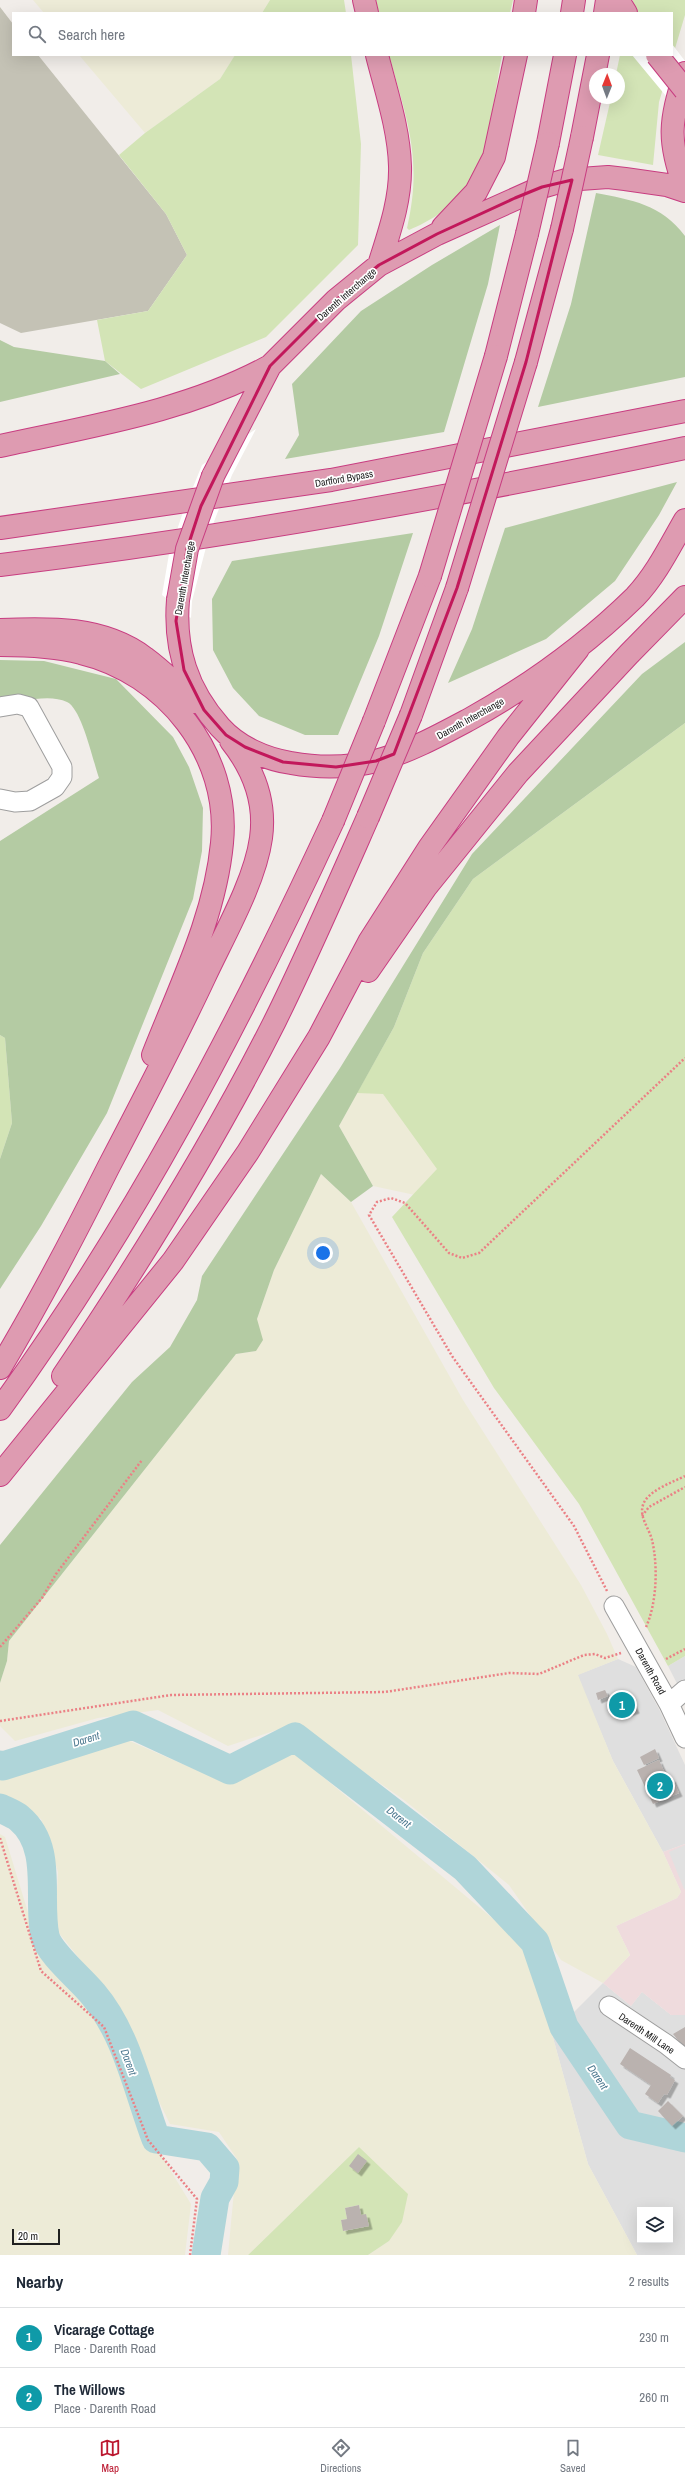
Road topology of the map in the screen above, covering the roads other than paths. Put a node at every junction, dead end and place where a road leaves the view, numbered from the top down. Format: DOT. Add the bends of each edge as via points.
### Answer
graph roads {
  1 [pos="364,0"];
  2 [pos="526,0"];
  3 [pos="574,0"];
  4 [pos="607,0"];
  5 [pos="618,0"];
  6 [pos="367,12"];
  7 [pos="524,12"];
  8 [pos="572,12"];
  9 [pos="605,12"];
  10 [pos="625,12"];
  11 [pos="377,56"];
  12 [pos="516,56"];
  13 [pos="565,56"];
  14 [pos="598,56"];
  15 [pos="657,56"];
  16 [pos="685,73"];
  17 [pos="685,90"];
  18 [pos="685,188"];
  19 [pos="685,191"];
  20 [pos="437,234"];
  21 [pos="379,265"];
  22 [pos="270,366"];
  23 [pos="685,410"];
  24 [pos="0,446"];
  25 [pos="685,448"];
  26 [pos="685,520"];
  27 [pos="0,528"];
  28 [pos="685,552"];
  29 [pos="0,565"];
  30 [pos="654,574"];
  31 [pos="685,597"];
  32 [pos="0,630"];
  33 [pos="0,645"];
  34 [pos="578,650"];
  35 [pos="0,707"];
  36 [pos="204,710"];
  37 [pos="226,735"];
  38 [pos="0,799"];
  39 [pos="319,1038"];
  40 [pos="109,1168"];
  41 [pos="0,1368"];
  42 [pos="0,1409"];
  43 [pos="0,1469"];
  44 [pos="0,1476"];
  45 [pos="614,1606"];
  46 [pos="685,1690"];
  47 [pos="669,1704"];
  48 [pos="683,1729"];
  49 [pos="609,2006"];
  50 [pos="685,2059"];
  1 -- 6 [label="highway"];
  2 -- 7 [label="highway"];
  3 -- 8 [label="highway"];
  4 -- 9 [label="highway"];
  5 -- 10 [label="highway"];
  11 -- 21 [label="highway" via="396,130 400,167 394,219"];
  12 -- 20 [label="highway" via="494,158 476,192"];
  13 -- 42 [label="highway, bridge" via="548,143 496,356 430,576 374,721 332,821 246,1003 159,1163 104,1257"];
  14 -- 43 [label="highway, bridge" via="562,229 526,362 457,588 411,715 368,816 274,1021 180,1193 128,1280"];
  15 -- 17 [label="highway, bridge"];
  16 -- 18 [label="highway" via="676,104 671,136 672,151"];
  19 -- 20 [label="highway, Darenth Interchange" via="626,178 566,180 542,187"];
  20 -- 21 [label="highway, Darenth Interchange"];
  21 -- 22 [label="highway, Darenth Interchange" via="336,300"];
  22 -- 24 [label="highway" via="212,394"];
  22 -- 36 [label="highway, Darenth Interchange, bridge" via="213,476 187,549 176,621 184,670"];
  23 -- 27 [label="highway, Dartford Bypass" via="331,480"];
  25 -- 29 [label="highway" via="421,501 143,546"];
  26 -- 30 [label="highway, Darenth Interchange"];
  28 -- 30 [label="highway"];
  30 -- 34 [label="highway, Darenth Interchange" via="636,596"];
  31 -- 39 [label="highway" via="559,727 473,827 426,887"];
  32 -- 36 [label="highway" via="68,629 118,643 144,657"];
  33 -- 40 [label="highway" via="81,653 120,667 152,685 177,709 199,741 212,769 220,798 222,843 209,909"];
  34 -- 37 [label="highway, Darenth Interchange" via="516,693 452,729 425,743 376,761 336,767 283,762 245,748"];
  34 -- 39 [label="highway" via="508,737 429,848 369,942"];
  35 -- 38 [label="street" via="18,704 29,707 49,739 62,767 62,777 55,787 30,801"];
  36 -- 37 [label="highway, Darenth Interchange"];
  37 -- 40 [label="highway" via="245,759 257,787 262,823 258,852 194,1001"];
  39 -- 44 [label="highway" via="248,1152 173,1261"];
  40 -- 41 [label="highway" via="61,1263"];
  45 -- 47 [label="street, Darenth Road"];
  46 -- 47 [label="street"];
  47 -- 48 [label="street, Darenth Road"];
  49 -- 50 [label="street, Darenth Mill Lane"];
}
